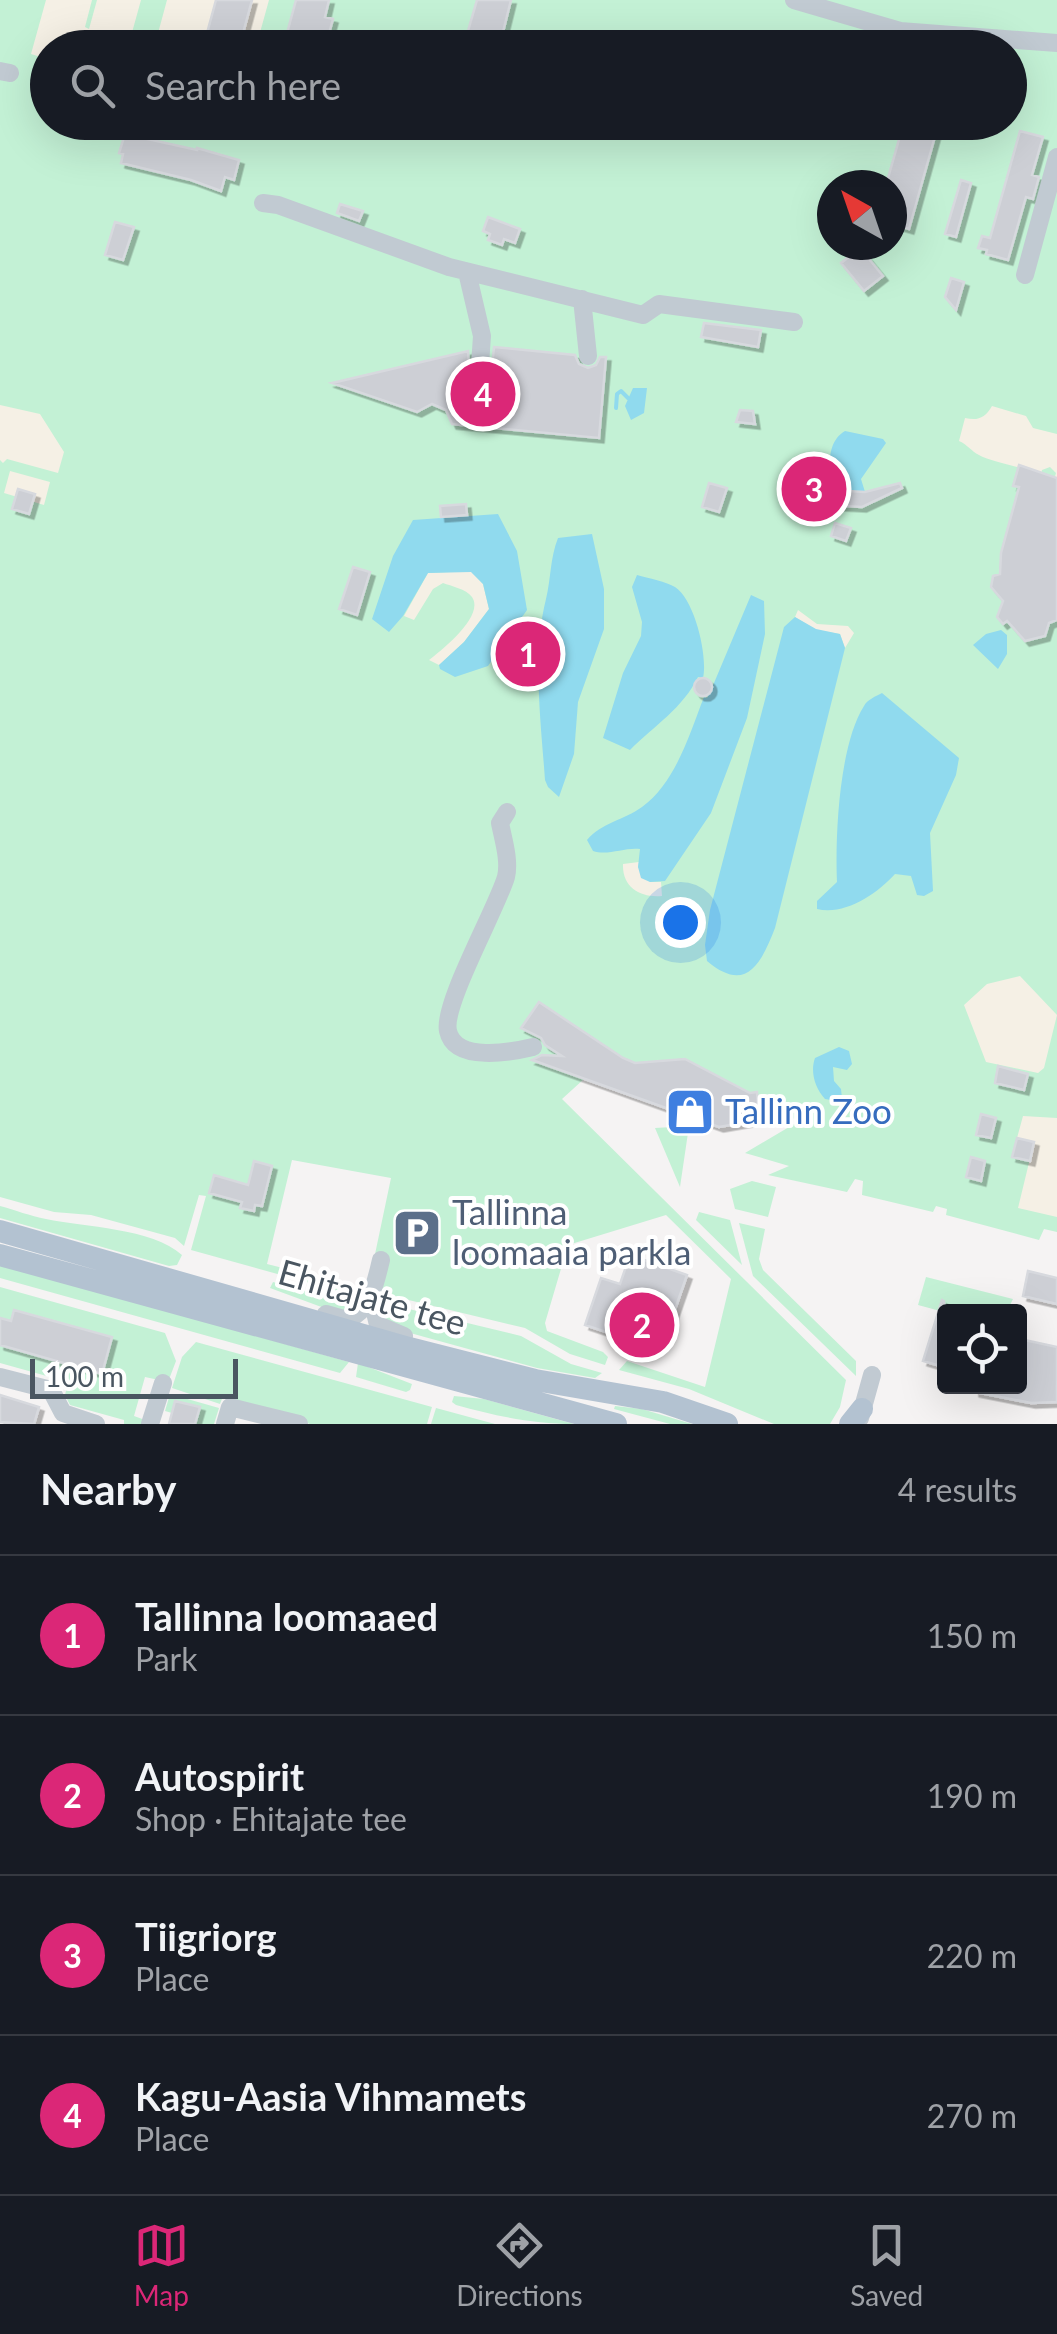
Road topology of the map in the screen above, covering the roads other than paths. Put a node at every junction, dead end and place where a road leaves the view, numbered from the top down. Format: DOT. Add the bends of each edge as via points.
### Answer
graph roads {
  1 [pos="794,0"];
  2 [pos="897,30"];
  3 [pos="1027,41"];
  4 [pos="1057,43"];
  5 [pos="1057,158"];
  6 [pos="263,203"];
  7 [pos="467,272"];
  8 [pos="1024,274"];
  9 [pos="582,299"];
  10 [pos="794,322"];
  11 [pos="588,356"];
  12 [pos="480,365"];
  13 [pos="507,812"];
  14 [pos="533,1047"];
  15 [pos="0,1231"];
  16 [pos="0,1255"];
  17 [pos="381,1260"];
  18 [pos="371,1295"];
  19 [pos="281,1310"];
  20 [pos="440,1354"];
  21 [pos="872,1375"];
  22 [pos="0,1376"];
  23 [pos="163,1383"];
  24 [pos="857,1419"];
  25 [pos="96,1424"];
  26 [pos="150,1424"];
  27 [pos="225,1424"];
  28 [pos="299,1424"];
  29 [pos="616,1424"];
  30 [pos="727,1424"];
  1 -- 2 [label="street"];
  3 -- 4 [label="street"];
  5 -- 8 [label="street"];
  6 -- 7 [label="street"];
  7 -- 9 [label="street"];
  7 -- 12 [label="street" via="482,336"];
  9 -- 10 [label="street" via="643,315 660,304"];
  9 -- 11 [label="street"];
  13 -- 14 [label="street" via="500,823 506,874 448,1030 462,1046 483,1054"];
  15 -- 19 [label="main road, Ehitajate tee"];
  16 -- 29 [label="main road, Ehitajate tee"];
  17 -- 18 [label="street"];
  18 -- 19 [label="street" via="346,1320"];
  18 -- 20 [label="street" via="382,1328"];
  19 -- 20 [label="main road, Ehitajate tee"];
  20 -- 30 [label="main road, Ehitajate tee" via="535,1380 663,1402"];
  21 -- 24 [label="street"];
  22 -- 25 [label="street" via="51,1390 62,1413"];
  23 -- 26 [label="street"];
  27 -- 28 [label="street" via="230,1408"];
}
